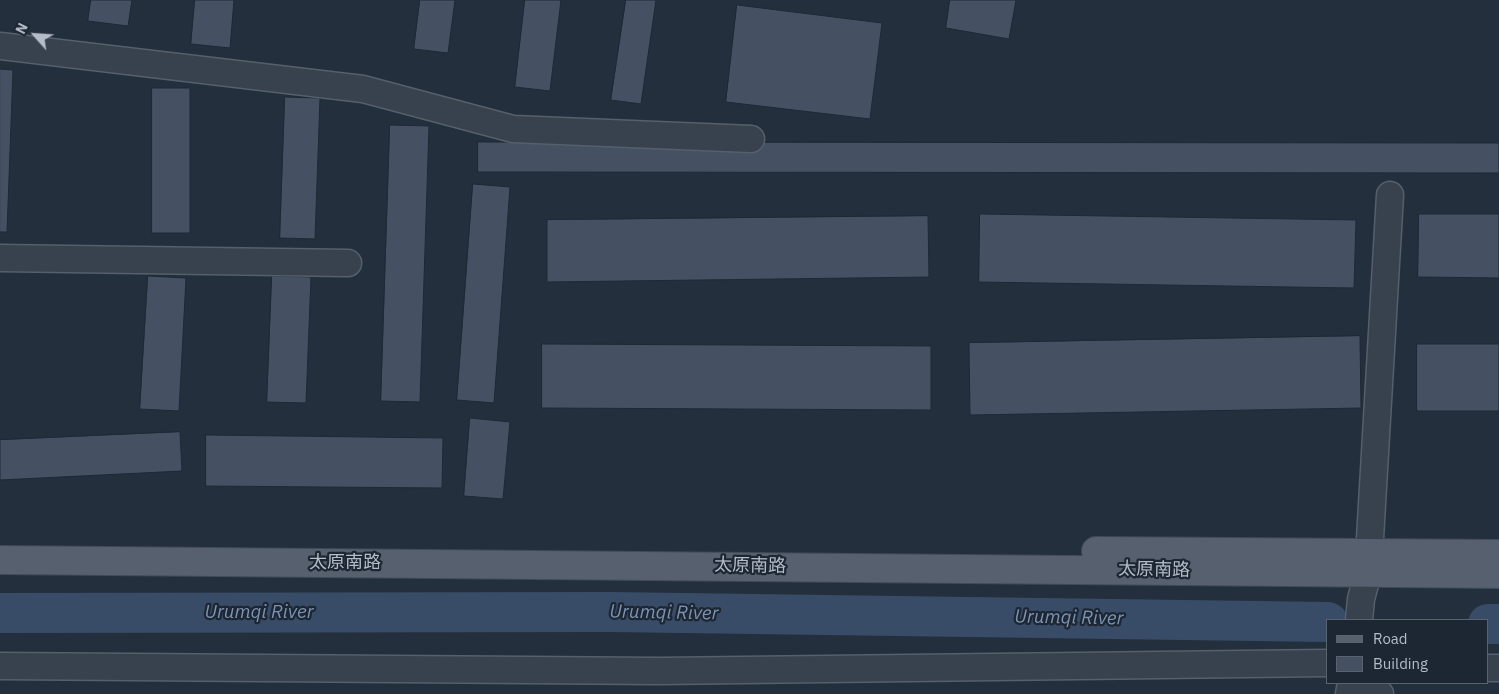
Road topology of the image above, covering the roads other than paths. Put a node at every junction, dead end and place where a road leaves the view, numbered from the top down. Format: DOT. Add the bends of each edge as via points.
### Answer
graph roads {
  1 [pos="0,46"];
  2 [pos="751,139"];
  3 [pos="1390,195"];
  4 [pos="0,258"];
  5 [pos="348,263"];
  6 [pos="0,542"];
  7 [pos="1499,554"];
  8 [pos="0,560"];
  9 [pos="1369,563"];
  10 [pos="1499,574"];
  11 [pos="1360,610"];
  12 [pos="1326,663"];
  13 [pos="0,666"];
  14 [pos="1371,684"];
  15 [pos="1380,694"];
  1 -- 2 [label="street" via="363,89 513,129"];
  3 -- 9 [label="street"];
  4 -- 5 [label="street"];
  6 -- 9 [label="main road"];
  7 -- 9 [label="main road"];
  8 -- 9 [label="main road, 太原南路"];
  9 -- 10 [label="main road, 太原南路"];
  9 -- 11 [label="street"];
  12 -- 13 [label="street" via="659,671"];
  14 -- 15 [label="street"];
}
